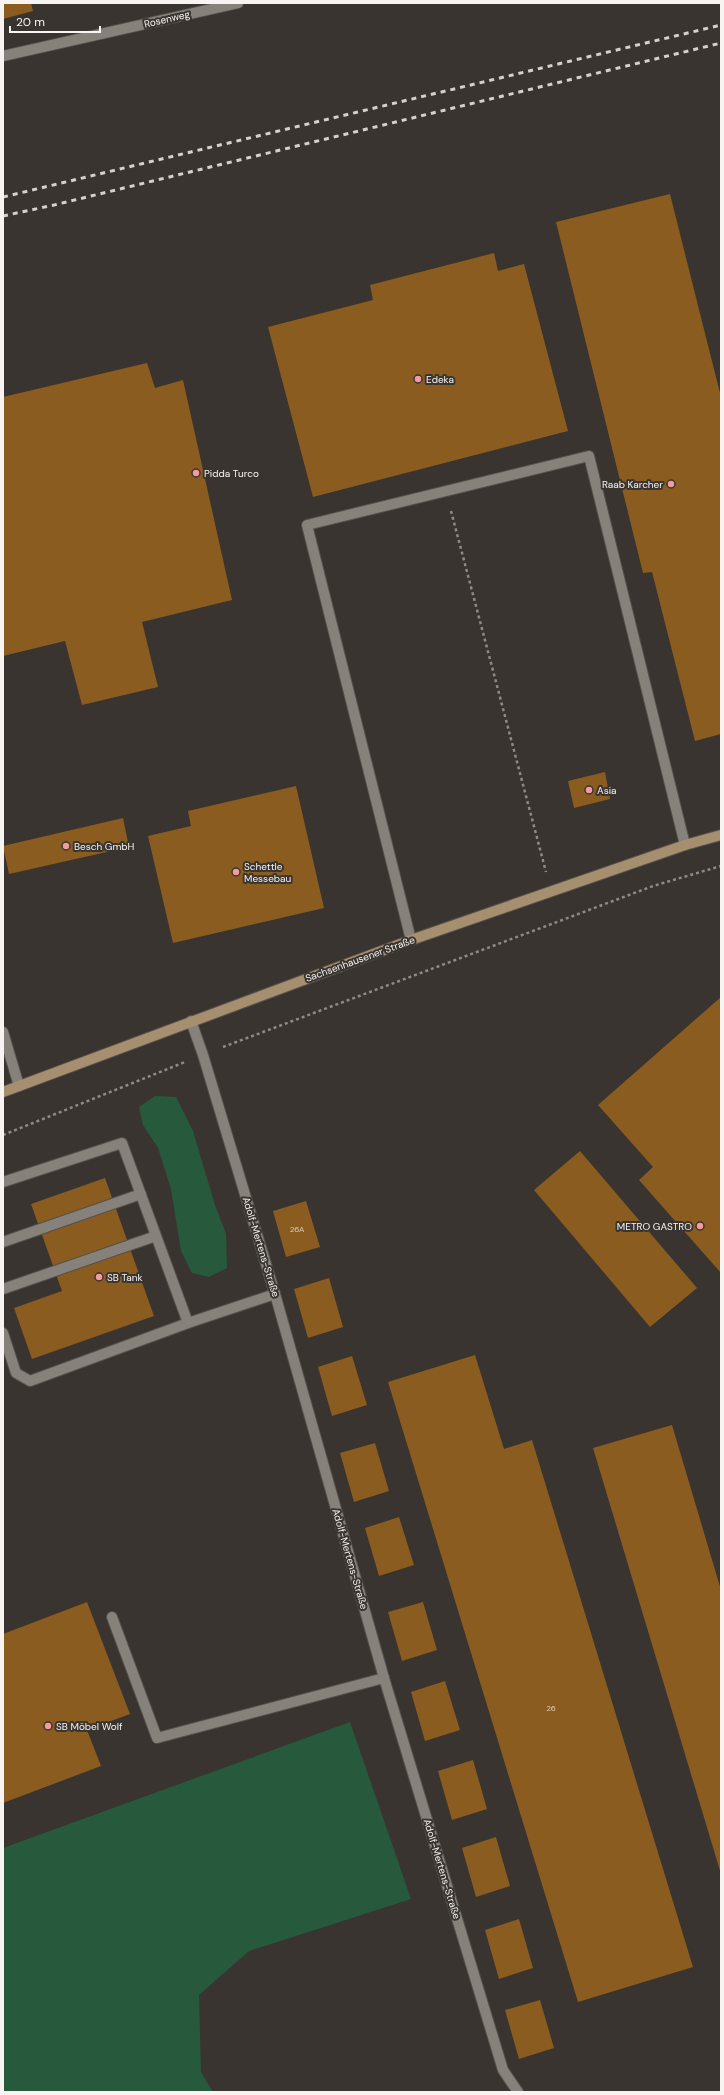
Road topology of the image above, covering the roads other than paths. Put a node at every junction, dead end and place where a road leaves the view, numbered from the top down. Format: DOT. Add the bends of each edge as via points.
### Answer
graph roads {
  1 [pos="238,3"];
  2 [pos="3,56"];
  3 [pos="721,835"];
  4 [pos="685,845"];
  5 [pos="411,940"];
  6 [pos="191,1022"];
  7 [pos="3,1032"];
  8 [pos="19,1086"];
  9 [pos="3,1092"];
  10 [pos="3,1182"];
  11 [pos="141,1194"];
  12 [pos="156,1236"];
  13 [pos="3,1242"];
  14 [pos="3,1289"];
  15 [pos="275,1294"];
  16 [pos="188,1323"];
  17 [pos="3,1333"];
  18 [pos="112,1617"];
  19 [pos="384,1678"];
  20 [pos="518,2092"];
  1 -- 2 [label="street, Rosenweg"];
  3 -- 4 [label="main road, Sachsenhausener Straße"];
  4 -- 5 [label="main road, Sachsenhausener Straße"];
  4 -- 5 [label="street" via="589,456 307,525"];
  5 -- 6 [label="main road, Sachsenhausener Straße"];
  6 -- 8 [label="main road, Sachsenhausener Straße"];
  6 -- 15 [label="street, Adolf-Mertens-Straße"];
  7 -- 8 [label="street"];
  8 -- 9 [label="main road, Sachsenhausener Straße"];
  10 -- 11 [label="street" via="122,1143"];
  11 -- 12 [label="street"];
  11 -- 13 [label="street"];
  12 -- 14 [label="street"];
  12 -- 16 [label="street"];
  15 -- 16 [label="street"];
  15 -- 19 [label="street, Adolf-Mertens-Straße"];
  16 -- 17 [label="street" via="30,1381 16,1373"];
  18 -- 19 [label="street" via="157,1738"];
  19 -- 20 [label="street, Adolf-Mertens-Straße" via="503,2070"];
}
